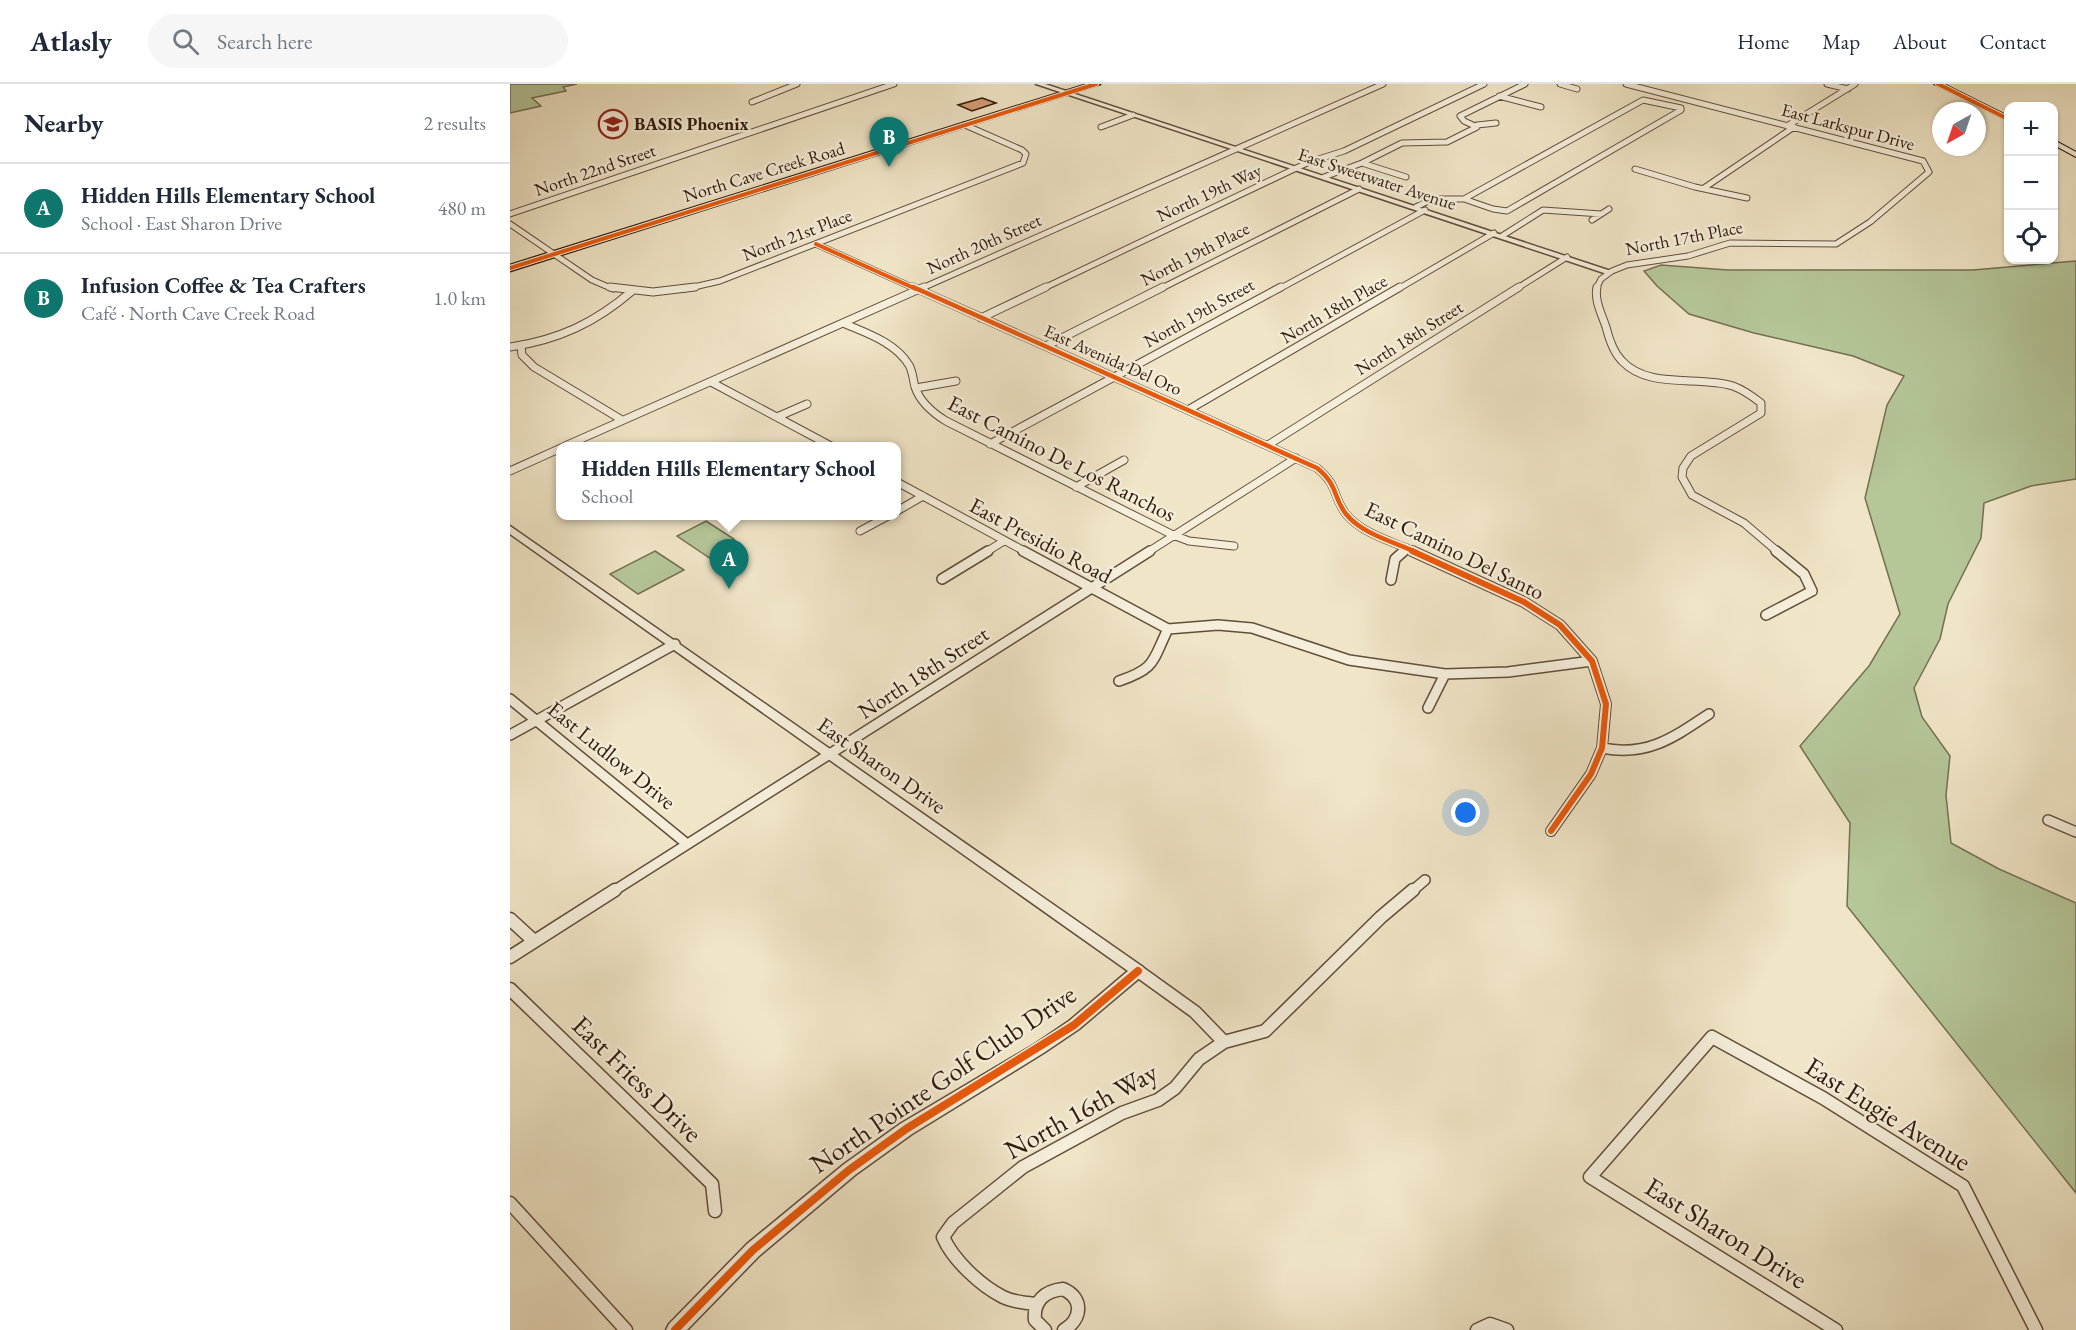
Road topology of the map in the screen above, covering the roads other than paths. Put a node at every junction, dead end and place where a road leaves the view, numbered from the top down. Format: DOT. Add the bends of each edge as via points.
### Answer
graph roads {
  1 [pos="797,84"];
  2 [pos="894,84"];
  3 [pos="1039,84"];
  4 [pos="1096,84"];
  5 [pos="1383,84"];
  6 [pos="1484,84"];
  7 [pos="1525,84"];
  8 [pos="1560,84"];
  9 [pos="1626,84"];
  10 [pos="1827,84"];
  11 [pos="1855,84"];
  12 [pos="1938,84"];
  13 [pos="1955,84"];
  14 [pos="1577,88"];
  15 [pos="1848,89"];
  16 [pos="1066,93"];
  17 [pos="1499,96"];
  18 [pos="1673,96"];
  19 [pos="752,102"];
  20 [pos="1662,102"];
  21 [pos="1541,107"];
  22 [pos="2004,108"];
  23 [pos="1133,115"];
  24 [pos="2004,117"];
  25 [pos="1496,123"];
  26 [pos="965,125"];
  27 [pos="1477,125"];
  28 [pos="1787,126"];
  29 [pos="1101,127"];
  30 [pos="1794,127"];
  31 [pos="2058,135"];
  32 [pos="1447,142"];
  33 [pos="2058,144"];
  34 [pos="2076,145"];
  35 [pos="1456,146"];
  36 [pos="1238,149"];
  37 [pos="2076,155"];
  38 [pos="1923,161"];
  39 [pos="1362,163"];
  40 [pos="1297,168"];
  41 [pos="1635,169"];
  42 [pos="1324,177"];
  43 [pos="1406,177"];
  44 [pos="1704,188"];
  45 [pos="1359,189"];
  46 [pos="1747,198"];
  47 [pos="1464,199"];
  48 [pos="1416,207"];
  49 [pos="1609,209"];
  50 [pos="1425,210"];
  51 [pos="510,214"];
  52 [pos="1601,214"];
  53 [pos="1592,220"];
  54 [pos="510,224"];
  55 [pos="1498,235"];
  56 [pos="816,244"];
  57 [pos="554,254"];
  58 [pos="1567,257"];
  59 [pos="510,268"];
  60 [pos="1610,272"];
  61 [pos="919,290"];
  62 [pos="632,291"];
  63 [pos="981,318"];
  64 [pos="843,323"];
  65 [pos="520,346"];
  66 [pos="1046,346"];
  67 [pos="510,347"];
  68 [pos="1114,377"];
  69 [pos="956,381"];
  70 [pos="711,382"];
  71 [pos="916,388"];
  72 [pos="807,404"];
  73 [pos="1188,410"];
  74 [pos="777,417"];
  75 [pos="622,420"];
  76 [pos="574,442"];
  77 [pos="822,442"];
  78 [pos="990,444"];
  79 [pos="1268,445"];
  80 [pos="556,450"];
  81 [pos="1296,458"];
  82 [pos="1124,460"];
  83 [pos="510,471"];
  84 [pos="901,484"];
  85 [pos="1076,487"];
  86 [pos="923,496"];
  87 [pos="901,509"];
  88 [pos="881,520"];
  89 [pos="510,529"];
  90 [pos="860,531"];
  91 [pos="1173,535"];
  92 [pos="1004,541"];
  93 [pos="1234,546"];
  94 [pos="1407,548"];
  95 [pos="942,579"];
  96 [pos="1391,580"];
  97 [pos="1092,588"];
  98 [pos="1766,615"];
  99 [pos="1168,629"];
  100 [pos="675,644"];
  101 [pos="1592,660"];
  102 [pos="1444,674"];
  103 [pos="1119,681"];
  104 [pos="510,699"];
  105 [pos="1428,708"];
  106 [pos="1709,714"];
  107 [pos="537,720"];
  108 [pos="510,735"];
  109 [pos="1602,748"];
  110 [pos="830,754"];
  111 [pos="2048,820"];
  112 [pos="1551,831"];
  113 [pos="2076,832"];
  114 [pos="687,844"];
  115 [pos="1425,880"];
  116 [pos="510,919"];
  117 [pos="534,941"];
  118 [pos="510,957"];
  119 [pos="1138,971"];
  120 [pos="510,989"];
  121 [pos="1224,1042"];
  122 [pos="1590,1176"];
  123 [pos="510,1203"];
  124 [pos="715,1211"];
  125 [pos="1035,1304"];
  126 [pos="626,1330"];
  127 [pos="675,1330"];
  128 [pos="1045,1330"];
  129 [pos="1064,1330"];
  130 [pos="1477,1330"];
  131 [pos="1507,1330"];
  132 [pos="1836,1330"];
  133 [pos="2036,1330"];
  1 -- 19 [label="street"];
  2 -- 51 [label="street, North 22nd Street"];
  3 -- 16 [label="street, East Sweetwater Avenue"];
  4 -- 16 [label="main road, North Cave Creek Road"];
  5 -- 36 [label="street, North 20th Street"];
  6 -- 40 [label="street, North 19th Way" via="1344,151"];
  7 -- 17 [label="street"];
  8 -- 14 [label="street"];
  9 -- 18 [label="street, East Larkspur Drive"];
  10 -- 15 [label="street"];
  11 -- 15 [label="street"];
  12 -- 24 [label="main road"];
  13 -- 22 [label="main road"];
  15 -- 28 [label="street"];
  16 -- 23 [label="street, East Sweetwater Avenue"];
  16 -- 26 [label="main road, North Cave Creek Road"];
  17 -- 21 [label="street"];
  17 -- 27 [label="street" via="1460,116 1464,122"];
  18 -- 20 [label="street"];
  18 -- 28 [label="street, East Larkspur Drive"];
  20 -- 47 [label="street" via="1643,100"];
  20 -- 47 [label="street" via="1681,110 1507,211"];
  23 -- 29 [label="street"];
  23 -- 36 [label="street, East Sweetwater Avenue"];
  25 -- 27 [label="street"];
  26 -- 56 [label="street, North 21st Place" via="1022,150 1026,158 1008,171"];
  26 -- 57 [label="main road, North Cave Creek Road"];
  27 -- 32 [label="street"];
  28 -- 30 [label="street, East Larkspur Drive"];
  30 -- 38 [label="street, East Larkspur Drive"];
  30 -- 44 [label="street"];
  31 -- 34 [label="main road"];
  32 -- 35 [label="street"];
  32 -- 39 [label="street" via="1402,143"];
  33 -- 37 [label="main road"];
  36 -- 40 [label="street, East Sweetwater Avenue"];
  36 -- 61 [label="street, North 20th Street"];
  38 -- 60 [label="street, North 17th Place" via="1929,172 1870,222 1836,244 1737,242 1684,256 1635,263"];
  39 -- 42 [label="street"];
  39 -- 43 [label="street"];
  40 -- 42 [label="street, East Sweetwater Avenue"];
  40 -- 63 [label="street, North 19th Way"];
  41 -- 44 [label="street"];
  42 -- 45 [label="street, East Sweetwater Avenue"];
  44 -- 46 [label="street"];
  45 -- 48 [label="street, East Sweetwater Avenue"];
  45 -- 66 [label="street, North 19th Place"];
  47 -- 48 [label="street" via="1442,198"];
  48 -- 50 [label="street, East Sweetwater Avenue"];
  49 -- 52 [label="street"];
  50 -- 55 [label="street, East Sweetwater Avenue"];
  50 -- 68 [label="street, North 19th Street"];
  52 -- 53 [label="street"];
  52 -- 55 [label="street, North 18th Place" via="1551,208"];
  54 -- 57 [label="street, North 21st Place"];
  55 -- 58 [label="street, East Sweetwater Avenue"];
  55 -- 73 [label="street, North 18th Place"];
  56 -- 61 [label="street, East Avenida Del Oro"];
  56 -- 62 [label="street, North 21st Place" via="706,285"];
  57 -- 59 [label="main road, North Cave Creek Road"];
  57 -- 62 [label="street, North 21st Place" via="603,286"];
  58 -- 60 [label="street, East Sweetwater Avenue"];
  58 -- 79 [label="street, North 18th Street"];
  60 -- 98 [label="street, North 17th Place" via="1596,285 1595,298 1617,355 1625,364 1668,381 1735,385 1751,392 1761,403 1761,413 1691,456 1682,477 1692,495 1744,523 1804,573 1812,591"];
  61 -- 63 [label="street, East Avenida Del Oro"];
  61 -- 64 [label="street, North 20th Street"];
  62 -- 65 [label="street" via="591,324"];
  63 -- 66 [label="street, East Avenida Del Oro"];
  64 -- 70 [label="street, North 20th Street"];
  64 -- 71 [label="street, East Camino De Los Ranchos" via="896,350 910,367"];
  65 -- 67 [label="street"];
  65 -- 75 [label="street" via="523,358 534,367"];
  66 -- 68 [label="street, East Avenida Del Oro"];
  68 -- 73 [label="street, East Avenida Del Oro"];
  68 -- 78 [label="street, North 19th Street"];
  69 -- 71 [label="street"];
  70 -- 74 [label="street"];
  70 -- 75 [label="street, North 20th Street"];
  71 -- 78 [label="street, East Camino De Los Ranchos" via="931,411"];
  72 -- 74 [label="street"];
  73 -- 79 [label="street, East Avenida Del Oro"];
  74 -- 77 [label="street"];
  75 -- 76 [label="street, North 20th Street"];
  78 -- 85 [label="street, East Camino De Los Ranchos"];
  79 -- 81 [label="street, East Avenida Del Oro"];
  80 -- 83 [label="street, North 20th Street"];
  81 -- 91 [label="street, North 18th Street"];
  81 -- 94 [label="street, East Camino Del Santo" via="1330,477 1342,510 1350,519"];
  82 -- 85 [label="street"];
  84 -- 86 [label="street, East Presidio Road"];
  85 -- 91 [label="street, East Camino De Los Ranchos"];
  86 -- 87 [label="street"];
  86 -- 92 [label="street, East Presidio Road"];
  88 -- 90 [label="street"];
  89 -- 100 [label="street, East Sharon Drive"];
  91 -- 93 [label="street, East Camino De Los Ranchos" via="1189,541"];
  91 -- 97 [label="street, North 18th Street"];
  92 -- 95 [label="street"];
  92 -- 97 [label="street, East Presidio Road"];
  94 -- 96 [label="street, East Camino Del Santo" via="1395,559"];
  94 -- 101 [label="street, East Camino Del Santo" via="1545,614 1575,639"];
  97 -- 99 [label="street, East Presidio Road"];
  97 -- 110 [label="street, North 18th Street"];
  99 -- 102 [label="street" via="1218,625 1252,628 1349,660"];
  99 -- 103 [label="street" via="1150,666"];
  100 -- 107 [label="street"];
  100 -- 110 [label="street, East Sharon Drive"];
  101 -- 102 [label="street" via="1508,672"];
  101 -- 109 [label="street, East Camino Del Santo" via="1606,704"];
  102 -- 105 [label="street"];
  104 -- 107 [label="street, East Ludlow Drive"];
  106 -- 109 [label="street" via="1653,747 1627,753"];
  107 -- 108 [label="street"];
  107 -- 114 [label="street, East Ludlow Drive"];
  109 -- 112 [label="street, East Camino Del Santo" via="1591,774"];
  110 -- 114 [label="street, North 18th Street"];
  110 -- 119 [label="street, East Sharon Drive"];
  111 -- 113 [label="street"];
  114 -- 117 [label="street, North 18th Street"];
  115 -- 121 [label="street" via="1381,916 1265,1031"];
  116 -- 117 [label="street"];
  117 -- 118 [label="street, North 18th Street"];
  119 -- 121 [label="street, East Sharon Drive" via="1195,1012"];
  119 -- 127 [label="street, North Pointe Golf Club Drive" via="1074,1025 906,1129 849,1170 753,1250"];
  120 -- 124 [label="street, East Friess Drive" via="712,1185"];
  121 -- 125 [label="street, North 16th Way" via="1199,1059 1176,1088 1023,1167 953,1223 943,1237 945,1245 960,1260 1001,1297"];
  122 -- 132 [label="street, East Sharon Drive"];
  122 -- 133 [label="street, East Eugie Avenue" via="1712,1037 1823,1098 1963,1186"];
  123 -- 126 [label="street"];
  125 -- 128 [label="street" via="1035,1320"];
  125 -- 129 [label="street" via="1054,1289 1075,1295 1080,1305 1078,1317"];
  130 -- 131 [label="street" via="1490,1324"];
}
